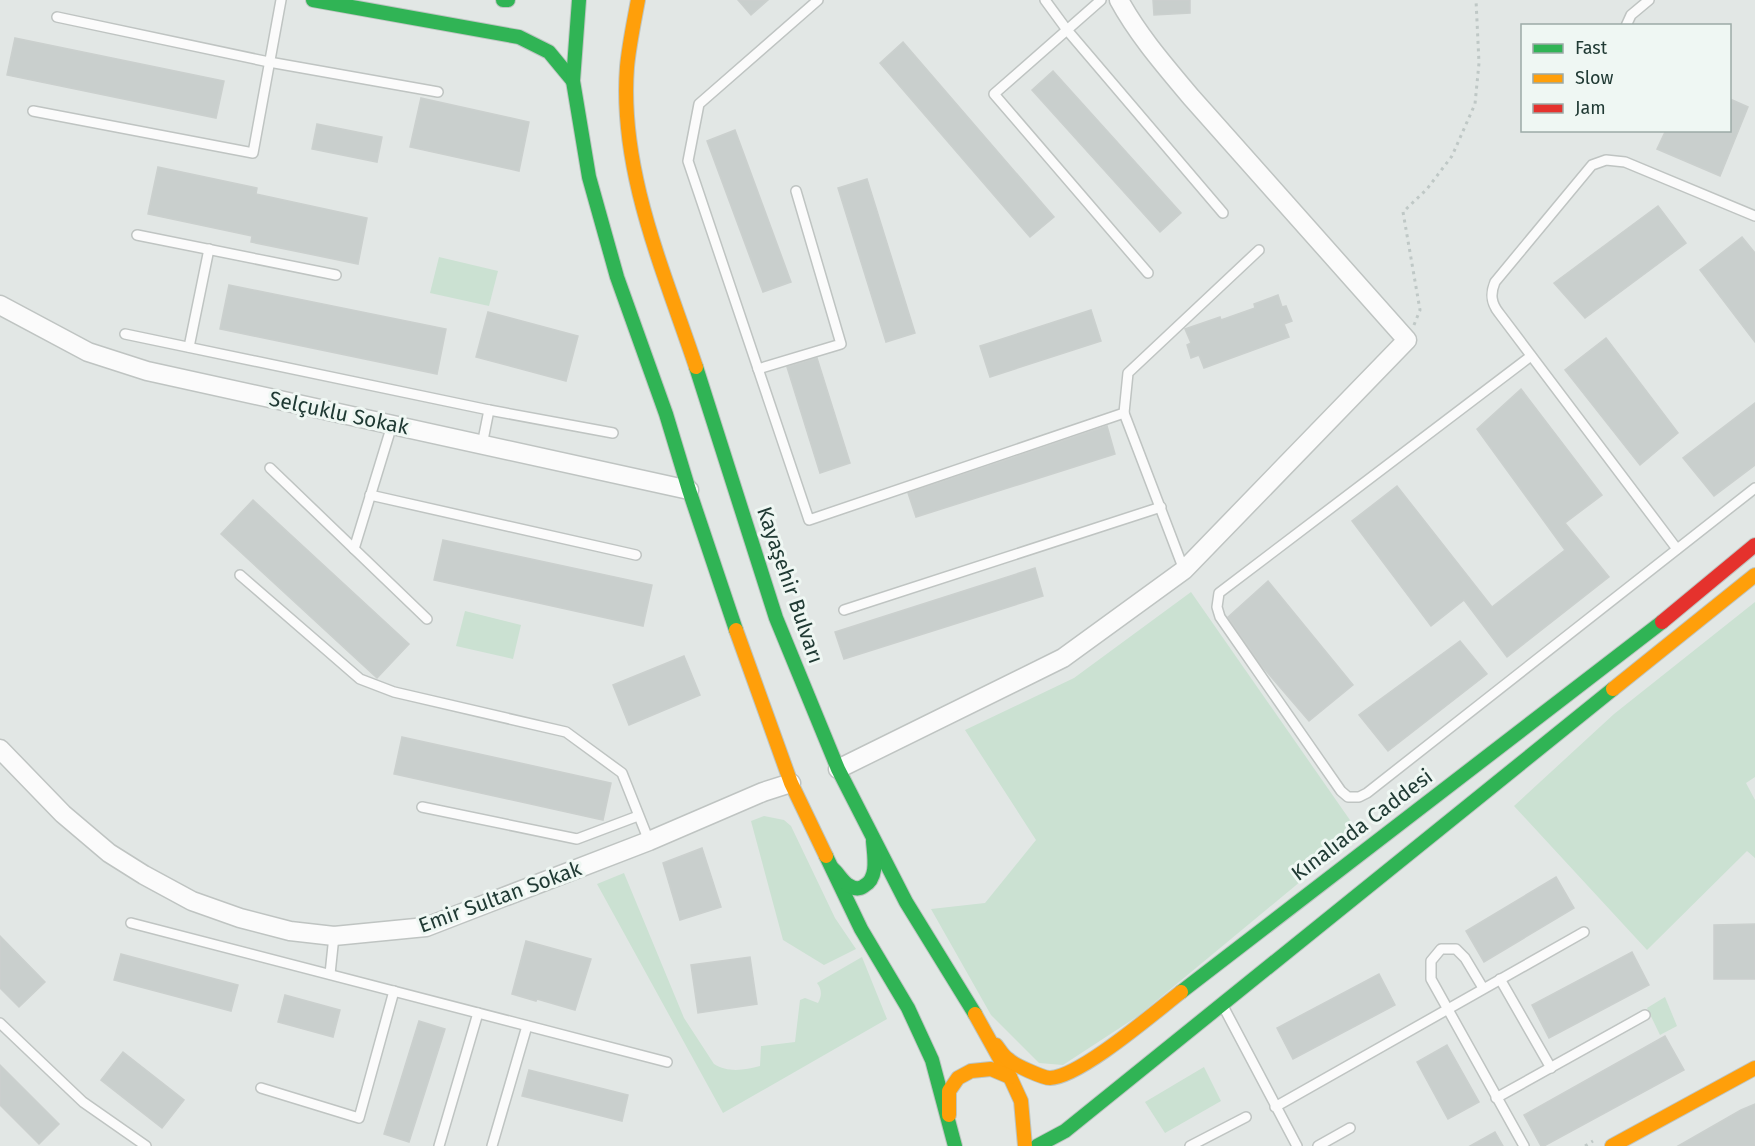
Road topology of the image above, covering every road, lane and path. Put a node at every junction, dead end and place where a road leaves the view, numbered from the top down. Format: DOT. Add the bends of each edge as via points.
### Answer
graph roads {
  1 [pos="281,0"];
  2 [pos="313,0"];
  3 [pos="503,0"];
  4 [pos="508,0"];
  5 [pos="579,0"];
  6 [pos="638,0"];
  7 [pos="818,0"];
  8 [pos="1045,0"];
  9 [pos="1101,0"];
  10 [pos="1119,0"];
  11 [pos="1476,0"];
  12 [pos="1649,0"];
  13 [pos="57,17"];
  14 [pos="1627,24"];
  15 [pos="1067,30"];
  16 [pos="269,62"];
  17 [pos="573,81"];
  18 [pos="438,92"];
  19 [pos="33,111"];
  20 [pos="796,191"];
  21 [pos="1223,213"];
  22 [pos="1755,216"];
  23 [pos="137,235"];
  24 [pos="209,249"];
  25 [pos="1259,250"];
  26 [pos="1148,273"];
  27 [pos="336,275"];
  28 [pos="0,305"];
  29 [pos="125,334"];
  30 [pos="1407,340"];
  31 [pos="189,347"];
  32 [pos="1531,356"];
  33 [pos="758,369"];
  34 [pos="489,410"];
  35 [pos="1124,413"];
  36 [pos="392,425"];
  37 [pos="613,433"];
  38 [pos="482,445"];
  39 [pos="270,468"];
  40 [pos="1755,488"];
  41 [pos="689,490"];
  42 [pos="370,495"];
  43 [pos="1161,507"];
  44 [pos="1755,545"];
  45 [pos="354,549"];
  46 [pos="1677,549"];
  47 [pos="636,555"];
  48 [pos="1184,570"];
  49 [pos="240,575"];
  50 [pos="1755,575"];
  51 [pos="760,604"];
  52 [pos="844,610"];
  53 [pos="744,614"];
  54 [pos="776,618"];
  55 [pos="427,619"];
  56 [pos="736,630"];
  57 [pos="0,749"];
  58 [pos="838,769"];
  59 [pos="791,783"];
  60 [pos="422,807"];
  61 [pos="638,816"];
  62 [pos="873,836"];
  63 [pos="649,841"];
  64 [pos="826,860"];
  65 [pos="131,923"];
  66 [pos="1584,932"];
  67 [pos="334,936"];
  68 [pos="330,974"];
  69 [pos="1500,979"];
  70 [pos="1483,988"];
  71 [pos="394,991"];
  72 [pos="1223,1006"];
  73 [pos="1447,1008"];
  74 [pos="478,1013"];
  75 [pos="1645,1016"];
  76 [pos="0,1023"];
  77 [pos="526,1026"];
  78 [pos="987,1034"];
  79 [pos="667,1062"];
  80 [pos="1551,1068"];
  81 [pos="1755,1068"];
  82 [pos="1010,1077"];
  83 [pos="1049,1078"];
  84 [pos="261,1088"];
  85 [pos="1496,1098"];
  86 [pos="1275,1107"];
  87 [pos="1246,1117"];
  88 [pos="949,1122"];
  89 [pos="1350,1128"];
  90 [pos="1065,1131"];
  91 [pos="146,1146"];
  92 [pos="439,1146"];
  93 [pos="492,1146"];
  94 [pos="955,1146"];
  95 [pos="962,1146"];
  96 [pos="1025,1146"];
  97 [pos="1037,1146"];
  98 [pos="1056,1146"];
  99 [pos="1190,1146"];
  100 [pos="1297,1146"];
  101 [pos="1318,1146"];
  102 [pos="1524,1146"];
  103 [pos="1612,1146"];
  1 -- 16 [label="lane"];
  2 -- 17 [label="main road" via="519,36 549,52"];
  3 -- 4 [label="main road"];
  5 -- 17 [label="main road"];
  6 -- 54 [label="main road, Kayaşehir Bulvarı" via="627,68 634,171 648,225"];
  7 -- 33 [label="lane" via="699,104 687,161"];
  8 -- 15 [label="lane"];
  9 -- 15 [label="lane"];
  10 -- 30 [label="street" via="1191,97"];
  11 -- 30 [label="path" via="1479,63 1475,104 1452,156 1403,212 1420,310"];
  12 -- 14 [label="lane" via="1631,15"];
  13 -- 16 [label="lane"];
  15 -- 21 [label="lane"];
  15 -- 26 [label="lane" via="994,94"];
  16 -- 18 [label="lane"];
  16 -- 19 [label="lane" via="252,153"];
  17 -- 41 [label="main road" via="588,177 617,277"];
  20 -- 33 [label="lane" via="841,344"];
  22 -- 32 [label="lane" via="1625,162 1606,160 1592,165 1492,289 1494,307"];
  23 -- 24 [label="lane"];
  24 -- 27 [label="lane"];
  24 -- 31 [label="lane"];
  25 -- 35 [label="lane" via="1128,373"];
  28 -- 36 [label="street, Selçuklu Sokak" via="113,362"];
  29 -- 31 [label="lane"];
  30 -- 48 [label="street"];
  31 -- 34 [label="lane"];
  32 -- 46 [label="lane"];
  32 -- 46 [label="lane" via="1219,593 1220,617 1345,795 1352,798 1367,793"];
  33 -- 35 [label="lane" via="809,520"];
  34 -- 37 [label="lane"];
  34 -- 38 [label="lane"];
  35 -- 43 [label="lane"];
  36 -- 38 [label="street, Selçuklu Sokak"];
  36 -- 42 [label="lane"];
  38 -- 41 [label="street, Selçuklu Sokak"];
  39 -- 45 [label="lane"];
  40 -- 46 [label="lane"];
  41 -- 56 [label="main road"];
  42 -- 45 [label="lane"];
  42 -- 47 [label="lane"];
  43 -- 48 [label="lane"];
  43 -- 52 [label="lane"];
  44 -- 83 [label="main road, Kınalıada Caddesi" via="1684,605 1096,1057 1071,1072"];
  45 -- 55 [label="lane"];
  48 -- 58 [label="street" via="1063,658"];
  49 -- 61 [label="lane" via="360,680 394,692 566,732 621,773"];
  50 -- 72 [label="main road"];
  51 -- 54 [label="main road"];
  53 -- 56 [label="main road"];
  54 -- 58 [label="main road, Kayaşehir Bulvarı"];
  56 -- 59 [label="main road"];
  57 -- 67 [label="street, Emir Sultan Sokak" via="63,814 109,853 144,875 192,901 240,918 290,931"];
  58 -- 62 [label="main road, Kayaşehir Bulvarı"];
  59 -- 63 [label="street, Emir Sultan Sokak"];
  59 -- 64 [label="main road"];
  60 -- 61 [label="lane" via="577,839"];
  61 -- 63 [label="lane"];
  62 -- 64 [label="main road" via="873,875 863,887 847,884"];
  62 -- 78 [label="main road, Kayaşehir Bulvarı" via="906,902"];
  63 -- 67 [label="street, Emir Sultan Sokak" via="426,927"];
  64 -- 88 [label="main road" via="908,1008 932,1060"];
  65 -- 68 [label="lane"];
  66 -- 69 [label="lane"];
  67 -- 68 [label="lane"];
  68 -- 71 [label="lane"];
  69 -- 70 [label="lane"];
  69 -- 80 [label="lane"];
  70 -- 73 [label="lane"];
  70 -- 73 [label="lane" via="1456,949 1441,949 1431,961 1431,980"];
  71 -- 74 [label="lane"];
  71 -- 84 [label="lane" via="359,1118"];
  72 -- 86 [label="lane"];
  72 -- 90 [label="main road"];
  73 -- 85 [label="lane"];
  73 -- 86 [label="lane"];
  74 -- 77 [label="lane"];
  74 -- 92 [label="lane"];
  75 -- 80 [label="lane"];
  76 -- 91 [label="lane" via="83,1102"];
  77 -- 79 [label="lane"];
  77 -- 93 [label="lane"];
  78 -- 82 [label="main road, Kayaşehir Bulvarı"];
  78 -- 83 [label="main road" via="1007,1059"];
  80 -- 85 [label="lane"];
  81 -- 103 [label="main road"];
  82 -- 83 [label="main road"];
  82 -- 88 [label="main road" via="991,1070 971,1071 958,1078 949,1091"];
  82 -- 96 [label="main road, Kayaşehir Bulvarı" via="1021,1101"];
  85 -- 102 [label="lane"];
  86 -- 100 [label="lane"];
  87 -- 99 [label="lane"];
  88 -- 94 [label="main road"];
  88 -- 95 [label="main road"];
  89 -- 101 [label="lane"];
  90 -- 97 [label="main road"];
  90 -- 98 [label="main road"];
}
